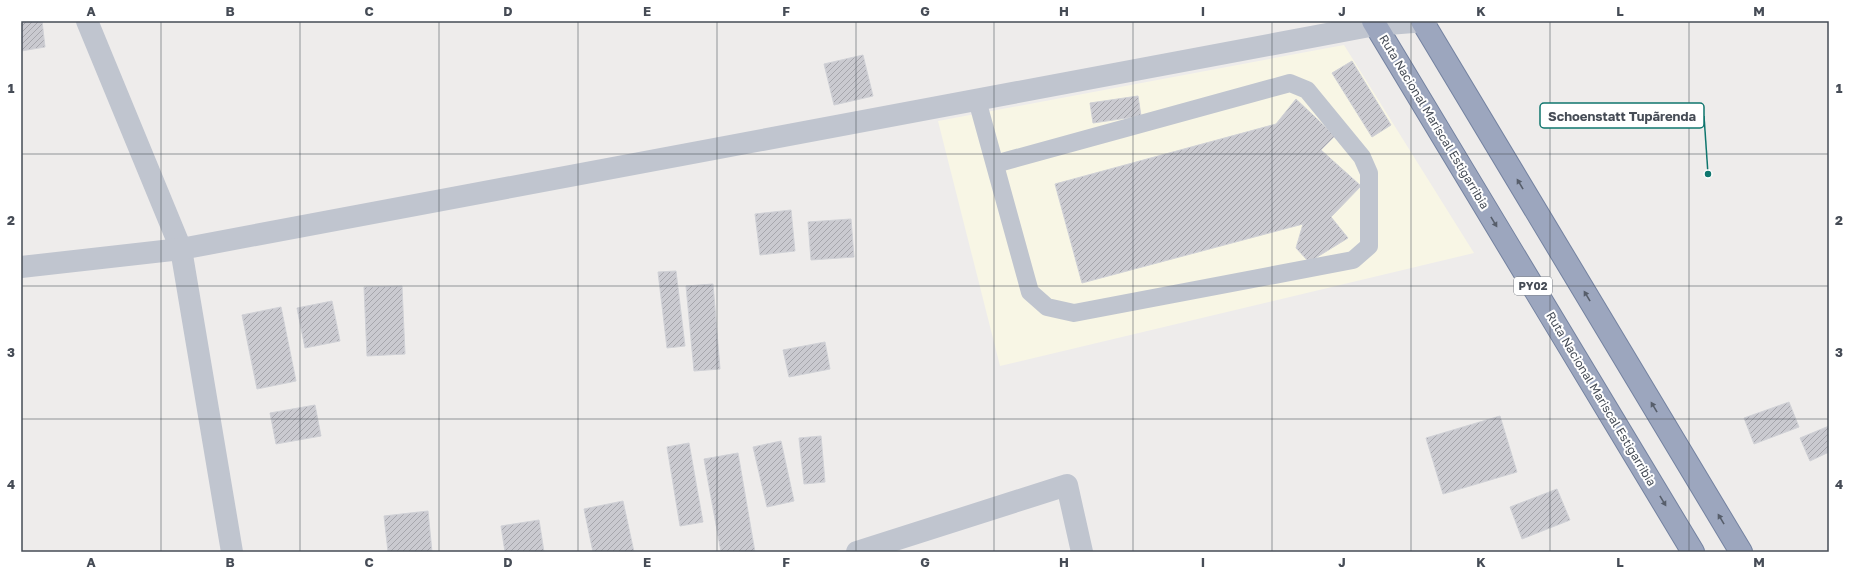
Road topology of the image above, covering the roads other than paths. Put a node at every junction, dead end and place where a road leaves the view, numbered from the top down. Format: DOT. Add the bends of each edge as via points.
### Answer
graph roads {
  1 [pos="87,21"];
  2 [pos="1424,21"];
  3 [pos="1374,23"];
  4 [pos="977,100"];
  5 [pos="994,164"];
  6 [pos="181,249"];
  7 [pos="21,267"];
  8 [pos="232,552"];
  9 [pos="857,552"];
  10 [pos="1082,552"];
  11 [pos="1693,552"];
  12 [pos="1741,552"];
  1 -- 6 [label="street"];
  2 -- 3 [label="street"];
  12 -- 2 [label="highway, one-way"];
  3 -- 4 [label="street"];
  3 -- 11 [label="highway, Ruta Nacional Mariscal Estigarribia / PY02, one-way"];
  4 -- 5 [label="lane"];
  4 -- 6 [label="street"];
  5 -- 5 [label="lane" via="1030,292 1047,307 1074,313 1353,260 1369,246 1368,173 1362,157 1307,90 1290,83"];
  6 -- 7 [label="street"];
  6 -- 8 [label="street"];
  9 -- 10 [label="street" via="1067,485"];
}
